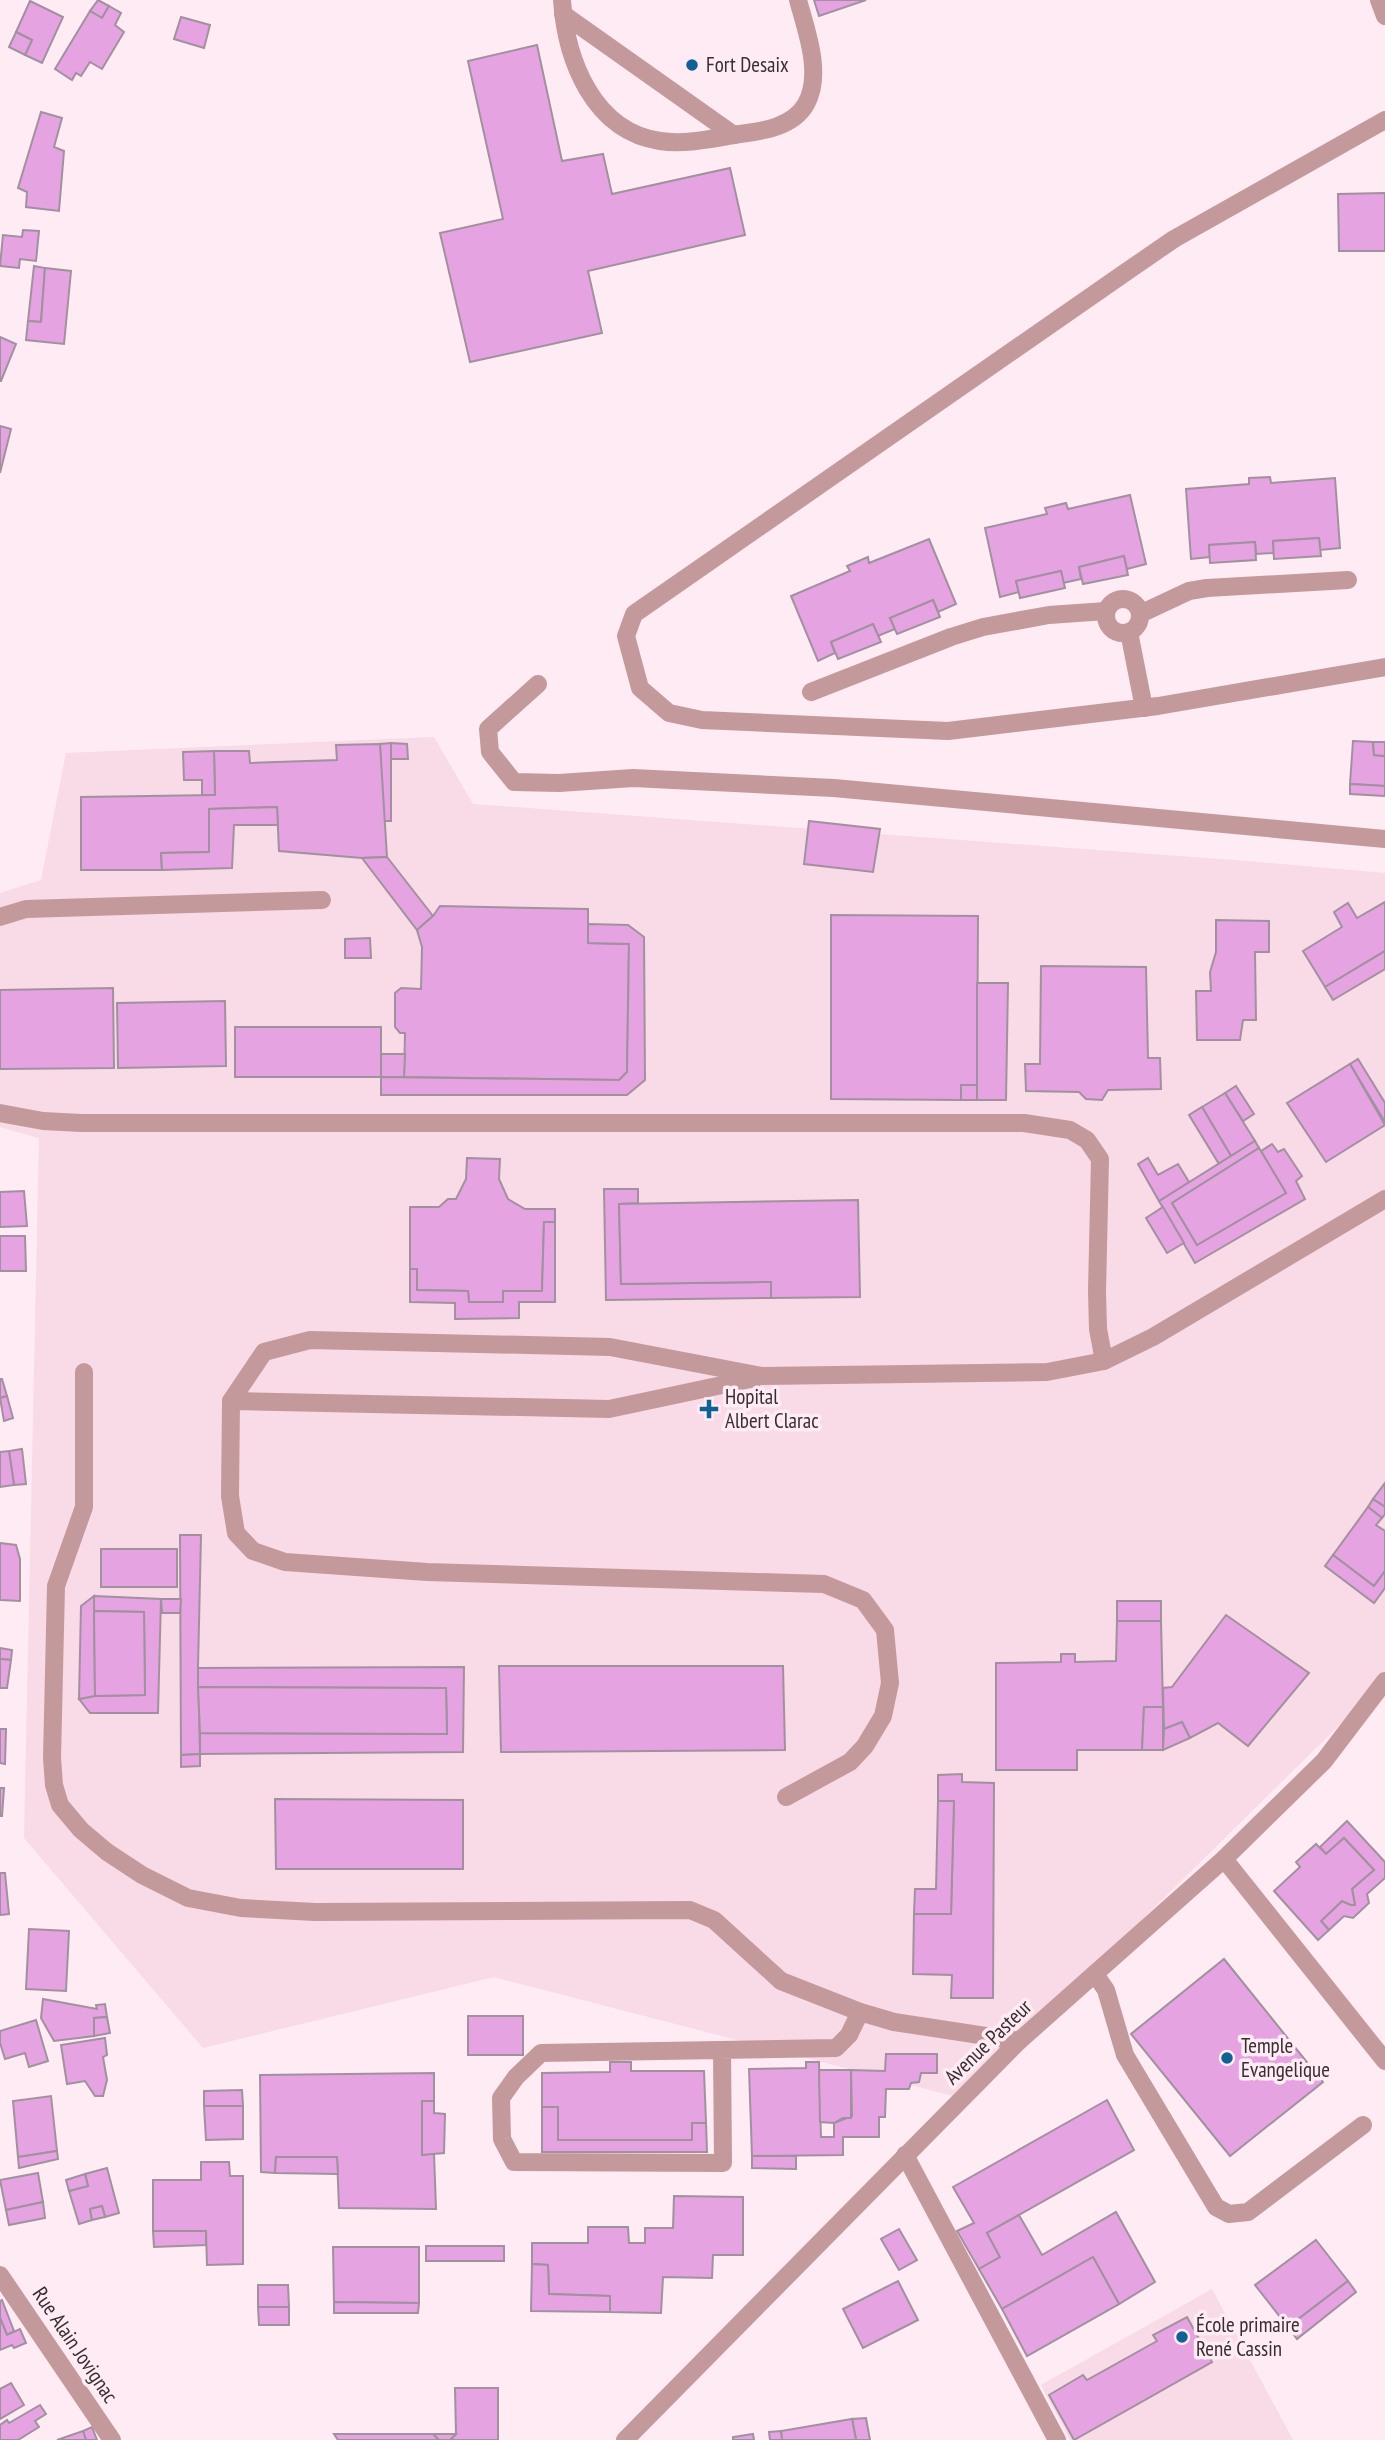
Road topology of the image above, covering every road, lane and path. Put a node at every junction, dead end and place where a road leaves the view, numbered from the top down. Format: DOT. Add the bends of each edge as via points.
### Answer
graph roads {
  1 [pos="798,0"];
  2 [pos="1379,0"];
  3 [pos="562,7"];
  4 [pos="1385,16"];
  5 [pos="1385,120"];
  6 [pos="734,135"];
  7 [pos="1348,580"];
  8 [pos="1106,611"];
  9 [pos="1140,614"];
  10 [pos="1129,632"];
  11 [pos="1385,667"];
  12 [pos="538,684"];
  13 [pos="811,692"];
  14 [pos="1144,708"];
  15 [pos="1385,839"];
  16 [pos="322,900"];
  17 [pos="0,917"];
  18 [pos="0,1113"];
  19 [pos="1385,1199"];
  20 [pos="1104,1361"];
  21 [pos="85,1372"];
  22 [pos="762,1376"];
  23 [pos="231,1401"];
  24 [pos="1385,1681"];
  25 [pos="786,1797"];
  26 [pos="1224,1859"];
  27 [pos="1094,1974"];
  28 [pos="860,2012"];
  29 [pos="1019,2041"];
  30 [pos="722,2051"];
  31 [pos="1385,2062"];
  32 [pos="1363,2125"];
  33 [pos="905,2155"];
  34 [pos="0,2275"];
  35 [pos="112,2440"];
  36 [pos="625,2440"];
  37 [pos="1057,2440"];
  1 -- 6 [label="street" via="812,54 807,104 795,118 779,126"];
  2 -- 4 [label="street"];
  3 -- 6 [label="street"];
  3 -- 6 [label="street" via="575,64 598,108 618,125 637,136 663,142"];
  5 -- 14 [label="street" via="1174,239 634,614 626,636 640,688 669,713 702,720 948,731"];
  7 -- 9 [label="street" via="1207,588"];
  8 -- 9 [label="street" via="1113,602 1124,599"];
  8 -- 10 [label="street" via="1106,622 1113,631"];
  8 -- 13 [label="street" via="983,627"];
  9 -- 10 [label="street" via="1138,625"];
  10 -- 14 [label="street"];
  11 -- 14 [label="street"];
  12 -- 15 [label="street" via="488,729 490,752 514,782 633,778 834,788"];
  16 -- 17 [label="street" via="26,909"];
  18 -- 20 [label="street" via="81,1124 1024,1123 1070,1130 1087,1140 1100,1159 1097,1291"];
  19 -- 20 [label="street" via="1153,1337"];
  20 -- 22 [label="street" via="1047,1372"];
  21 -- 28 [label="street" via="85,1507 56,1586 53,1771 60,1805 107,1852 188,1898 242,1908 690,1910 714,1920 780,1981"];
  22 -- 23 [label="street" via="609,1409"];
  22 -- 23 [label="street" via="610,1347 310,1340 264,1352"];
  23 -- 25 [label="street" via="230,1496 236,1533 253,1551 285,1562 427,1572 824,1584 863,1600 885,1630 890,1683 883,1716 850,1762"];
  24 -- 26 [label="street, Avenue Pasteur" via="1324,1761"];
  26 -- 27 [label="street, Avenue Pasteur"];
  26 -- 31 [label="street"];
  27 -- 29 [label="street, Avenue Pasteur"];
  27 -- 32 [label="street" via="1106,1990 1125,2055 1216,2207 1229,2214 1248,2212"];
  28 -- 29 [label="street" via="894,2022"];
  28 -- 30 [label="street" via="849,2035 836,2048"];
  29 -- 33 [label="street, Avenue Pasteur"];
  30 -- 30 [label="street" via="541,2053 500,2098 502,2139 514,2162 723,2163"];
  33 -- 36 [label="street, Avenue Pasteur"];
  33 -- 37 [label="street"];
  34 -- 35 [label="street, Rue Alain Jovignac"];
}
